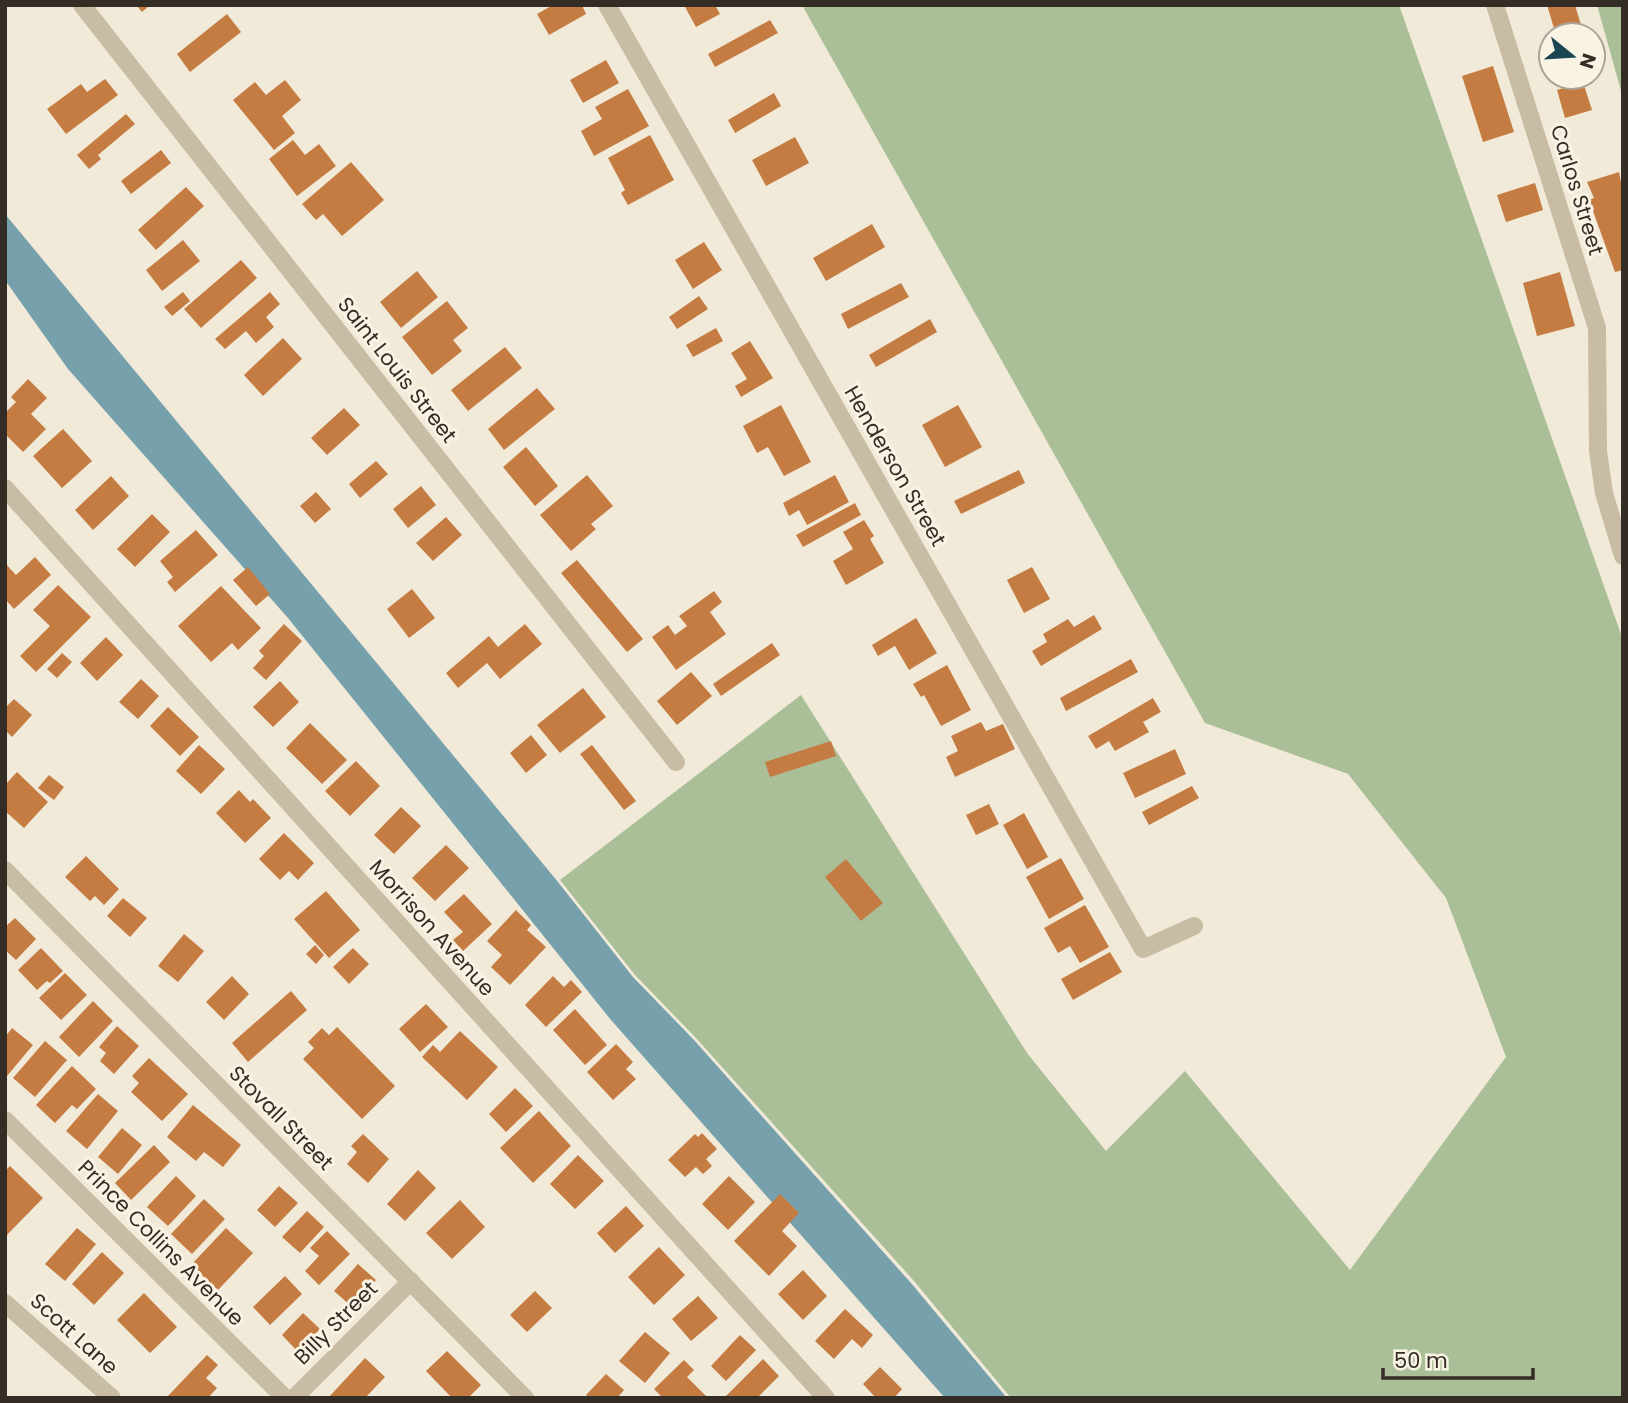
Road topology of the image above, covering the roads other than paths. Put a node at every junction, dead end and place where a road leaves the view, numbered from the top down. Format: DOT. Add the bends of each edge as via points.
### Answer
graph roads {
  1 [pos="82,5"];
  2 [pos="607,5"];
  3 [pos="1495,5"];
  4 [pos="5,488"];
  5 [pos="1623,556"];
  6 [pos="676,762"];
  7 [pos="5,870"];
  8 [pos="1194,926"];
  9 [pos="5,1120"];
  10 [pos="411,1281"];
  11 [pos="5,1303"];
  12 [pos="112,1398"];
  13 [pos="285,1398"];
  14 [pos="294,1398"];
  15 [pos="525,1398"];
  16 [pos="826,1398"];
  1 -- 6 [label="street, Saint Louis Street"];
  2 -- 8 [label="street, Henderson Street" via="1143,949"];
  3 -- 5 [label="street, Carlos Street" via="1597,328 1598,451 1604,494"];
  4 -- 16 [label="street, Morrison Avenue"];
  7 -- 10 [label="street, Stovall Street"];
  9 -- 13 [label="street, Prince Collins Avenue"];
  10 -- 14 [label="street, Billy Street"];
  10 -- 15 [label="street, Stovall Street"];
  11 -- 12 [label="street, Scott Lane"];
}
